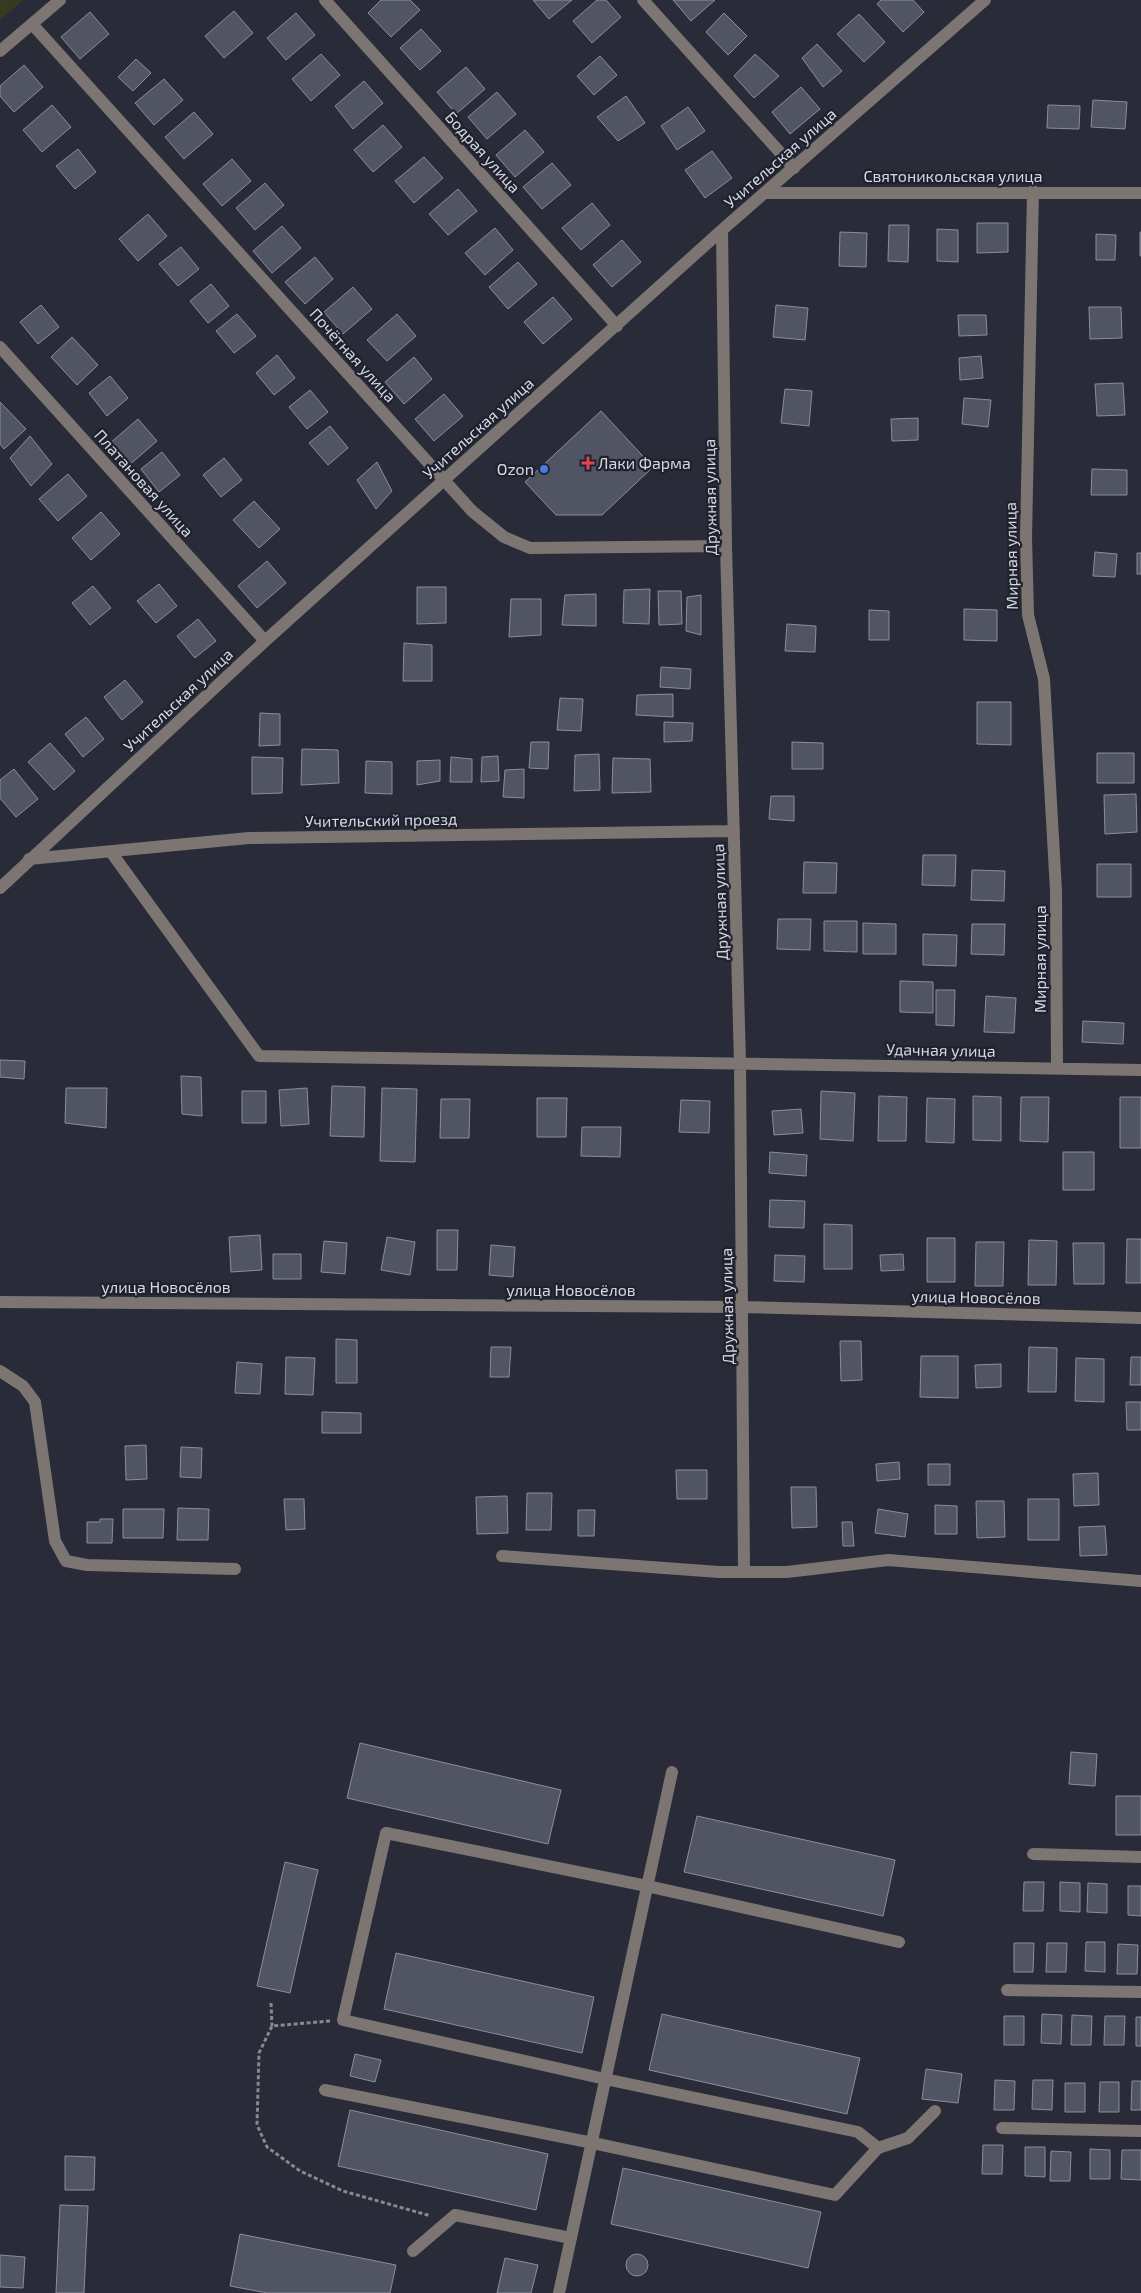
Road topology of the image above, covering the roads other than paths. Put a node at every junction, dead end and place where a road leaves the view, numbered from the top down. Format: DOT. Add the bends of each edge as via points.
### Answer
graph roads {
  1 [pos="60,0"];
  2 [pos="325,0"];
  3 [pos="643,0"];
  4 [pos="985,0"];
  5 [pos="32,24"];
  6 [pos="0,51"];
  7 [pos="794,168"];
  8 [pos="1033,191"];
  9 [pos="765,193"];
  10 [pos="1141,193"];
  11 [pos="722,230"];
  12 [pos="617,326"];
  13 [pos="0,347"];
  14 [pos="445,480"];
  15 [pos="726,546"];
  16 [pos="265,641"];
  17 [pos="734,831"];
  18 [pos="111,852"];
  19 [pos="29,859"];
  20 [pos="0,888"];
  21 [pos="740,1062"];
  22 [pos="1057,1068"];
  23 [pos="1141,1070"];
  24 [pos="0,1302"];
  25 [pos="743,1308"];
  26 [pos="1141,1318"];
  27 [pos="0,1371"];
  28 [pos="502,1556"];
  29 [pos="235,1569"];
  30 [pos="744,1572"];
  31 [pos="1141,1581"];
  32 [pos="672,1772"];
  33 [pos="1033,1854"];
  34 [pos="1141,1857"];
  35 [pos="647,1886"];
  36 [pos="899,1942"];
  37 [pos="1007,1990"];
  38 [pos="1141,1992"];
  39 [pos="605,2079"];
  40 [pos="325,2090"];
  41 [pos="935,2111"];
  42 [pos="1002,2128"];
  43 [pos="1141,2131"];
  44 [pos="592,2143"];
  45 [pos="878,2148"];
  46 [pos="572,2238"];
  47 [pos="413,2251"];
  48 [pos="560,2293"];
  1 -- 5 [label="street"];
  2 -- 12 [label="street, Бодрая улица"];
  3 -- 7 [label="street"];
  4 -- 7 [label="street, Учительская улица"];
  5 -- 6 [label="street"];
  5 -- 14 [label="street, Почётная улица"];
  7 -- 9 [label="street, Учительская улица"];
  8 -- 9 [label="street, Святоникольская улица"];
  8 -- 10 [label="street, Святоникольская улица"];
  8 -- 22 [label="street, Мирная улица" via="1026,538 1028,615 1044,678 1056,891"];
  9 -- 11 [label="street, Учительская улица"];
  11 -- 12 [label="street, Учительская улица"];
  11 -- 15 [label="street, Дружная улица"];
  12 -- 14 [label="street, Учительская улица"];
  13 -- 16 [label="street, Платановая улица"];
  14 -- 15 [label="street, Почётная улица" via="472,511 504,537 530,548"];
  14 -- 16 [label="street, Учительская улица"];
  15 -- 17 [label="street, Дружная улица"];
  16 -- 19 [label="street, Учительская улица"];
  17 -- 18 [label="street, Учительский проезд" via="249,838"];
  17 -- 21 [label="street, Дружная улица"];
  18 -- 19 [label="street, Учительский проезд"];
  18 -- 21 [label="street, Удачная улица" via="259,1056"];
  19 -- 20 [label="street, Учительская улица"];
  21 -- 22 [label="street, Удачная улица"];
  21 -- 25 [label="street, Дружная улица"];
  22 -- 23 [label="street, Удачная улица"];
  24 -- 25 [label="street, улица Новосёлов"];
  25 -- 26 [label="street, улица Новосёлов"];
  25 -- 30 [label="street, Дружная улица"];
  27 -- 29 [label="street" via="23,1386 35,1402 55,1541 66,1561 87,1565"];
  28 -- 30 [label="street"];
  30 -- 31 [label="street" via="787,1572 888,1560"];
  32 -- 35 [label="street"];
  33 -- 34 [label="street"];
  35 -- 36 [label="street"];
  35 -- 39 [label="street"];
  35 -- 39 [label="street" via="386,1833 343,2020"];
  37 -- 38 [label="street"];
  39 -- 44 [label="street"];
  39 -- 45 [label="street" via="858,2132"];
  40 -- 44 [label="street"];
  41 -- 45 [label="street" via="908,2138"];
  42 -- 43 [label="street"];
  44 -- 45 [label="street" via="835,2195"];
  44 -- 46 [label="street"];
  46 -- 47 [label="street" via="455,2215"];
  46 -- 48 [label="street"];
}
